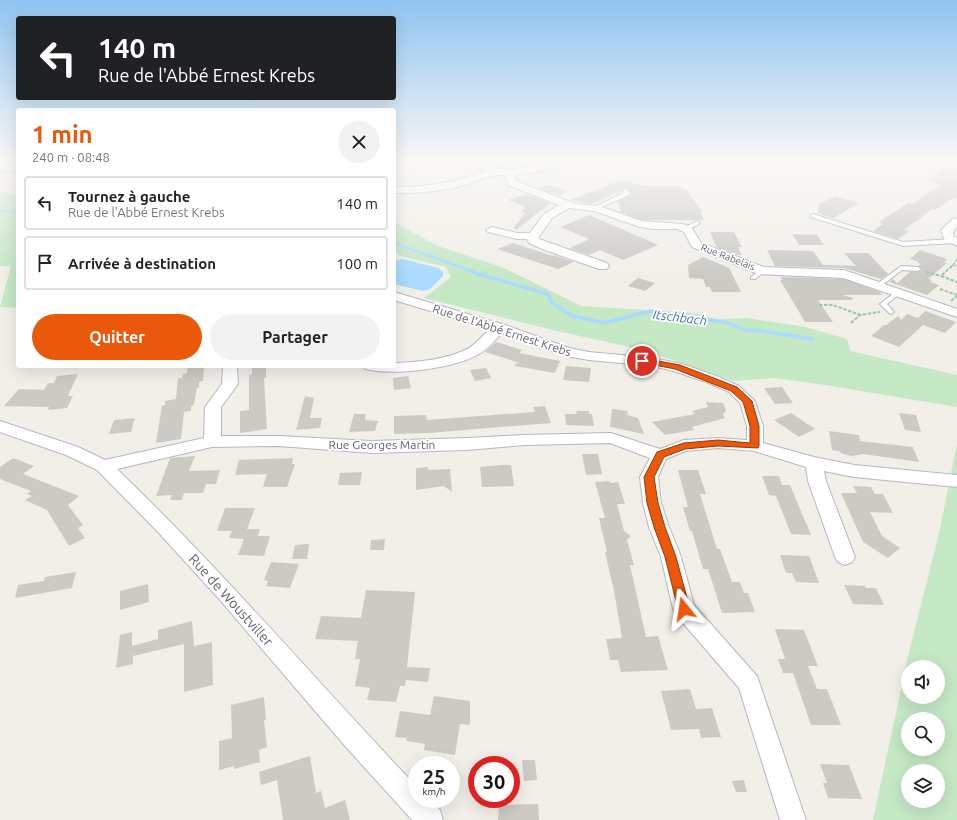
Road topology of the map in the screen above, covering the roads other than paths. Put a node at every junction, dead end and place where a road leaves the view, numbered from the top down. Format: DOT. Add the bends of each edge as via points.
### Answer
graph roads {
  1 [pos="552,199"];
  2 [pos="615,199"];
  3 [pos="567,205"];
  4 [pos="595,208"];
  5 [pos="813,216"];
  6 [pos="957,221"];
  7 [pos="697,223"];
  8 [pos="685,229"];
  9 [pos="492,230"];
  10 [pos="533,236"];
  11 [pos="956,242"];
  12 [pos="603,266"];
  13 [pos="918,269"];
  14 [pos="879,285"];
  15 [pos="898,292"];
  16 [pos="396,298"];
  17 [pos="891,312"];
  18 [pos="957,313"];
  19 [pos="500,328"];
  20 [pos="396,367"];
  21 [pos="230,368"];
  22 [pos="0,426"];
  23 [pos="212,442"];
  24 [pos="755,446"];
  25 [pos="660,455"];
  26 [pos="814,463"];
  27 [pos="103,466"];
  28 [pos="957,481"];
  29 [pos="846,557"];
  30 [pos="430,820"];
  31 [pos="793,820"];
  1 -- 3 [label="street"];
  2 -- 4 [label="lane"];
  3 -- 4 [label="street"];
  3 -- 10 [label="street" via="548,216"];
  4 -- 8 [label="street" via="640,224 680,226"];
  5 -- 11 [label="lane" via="903,244"];
  6 -- 11 [label="street" via="948,230 948,237"];
  7 -- 8 [label="lane"];
  8 -- 14 [label="street, Rue Rabelais" via="696,245 758,275 844,274"];
  9 -- 10 [label="street" via="517,236"];
  10 -- 12 [label="street" via="533,241 546,247"];
  13 -- 14 [label="lane" via="901,268"];
  14 -- 15 [label="street, Rue Rabelais"];
  15 -- 17 [label="lane" via="883,304"];
  15 -- 18 [label="street, Rue Rabelais"];
  16 -- 19 [label="street, Rue de l'Abbé Ernest Krebs"];
  19 -- 20 [label="street" via="474,350 443,362"];
  19 -- 24 [label="street, Rue de l'Abbé Ernest Krebs" via="566,352 677,367 734,389 747,401 755,426"];
  21 -- 23 [label="street" via="230,384 213,407"];
  22 -- 27 [label="street, Rue de Woustviller" via="72,451"];
  23 -- 25 [label="street, Rue Georges Martin" via="278,441 372,447 611,438"];
  23 -- 27 [label="street, Rue Georges Martin"];
  24 -- 25 [label="street" via="718,443 684,446"];
  24 -- 26 [label="street"];
  25 -- 31 [label="street" via="649,477 652,503 671,557 684,609 749,683"];
  26 -- 28 [label="street" via="854,471"];
  26 -- 29 [label="street" via="817,482"];
  27 -- 30 [label="street, Rue de Woustviller" via="165,527 227,594"];
}
